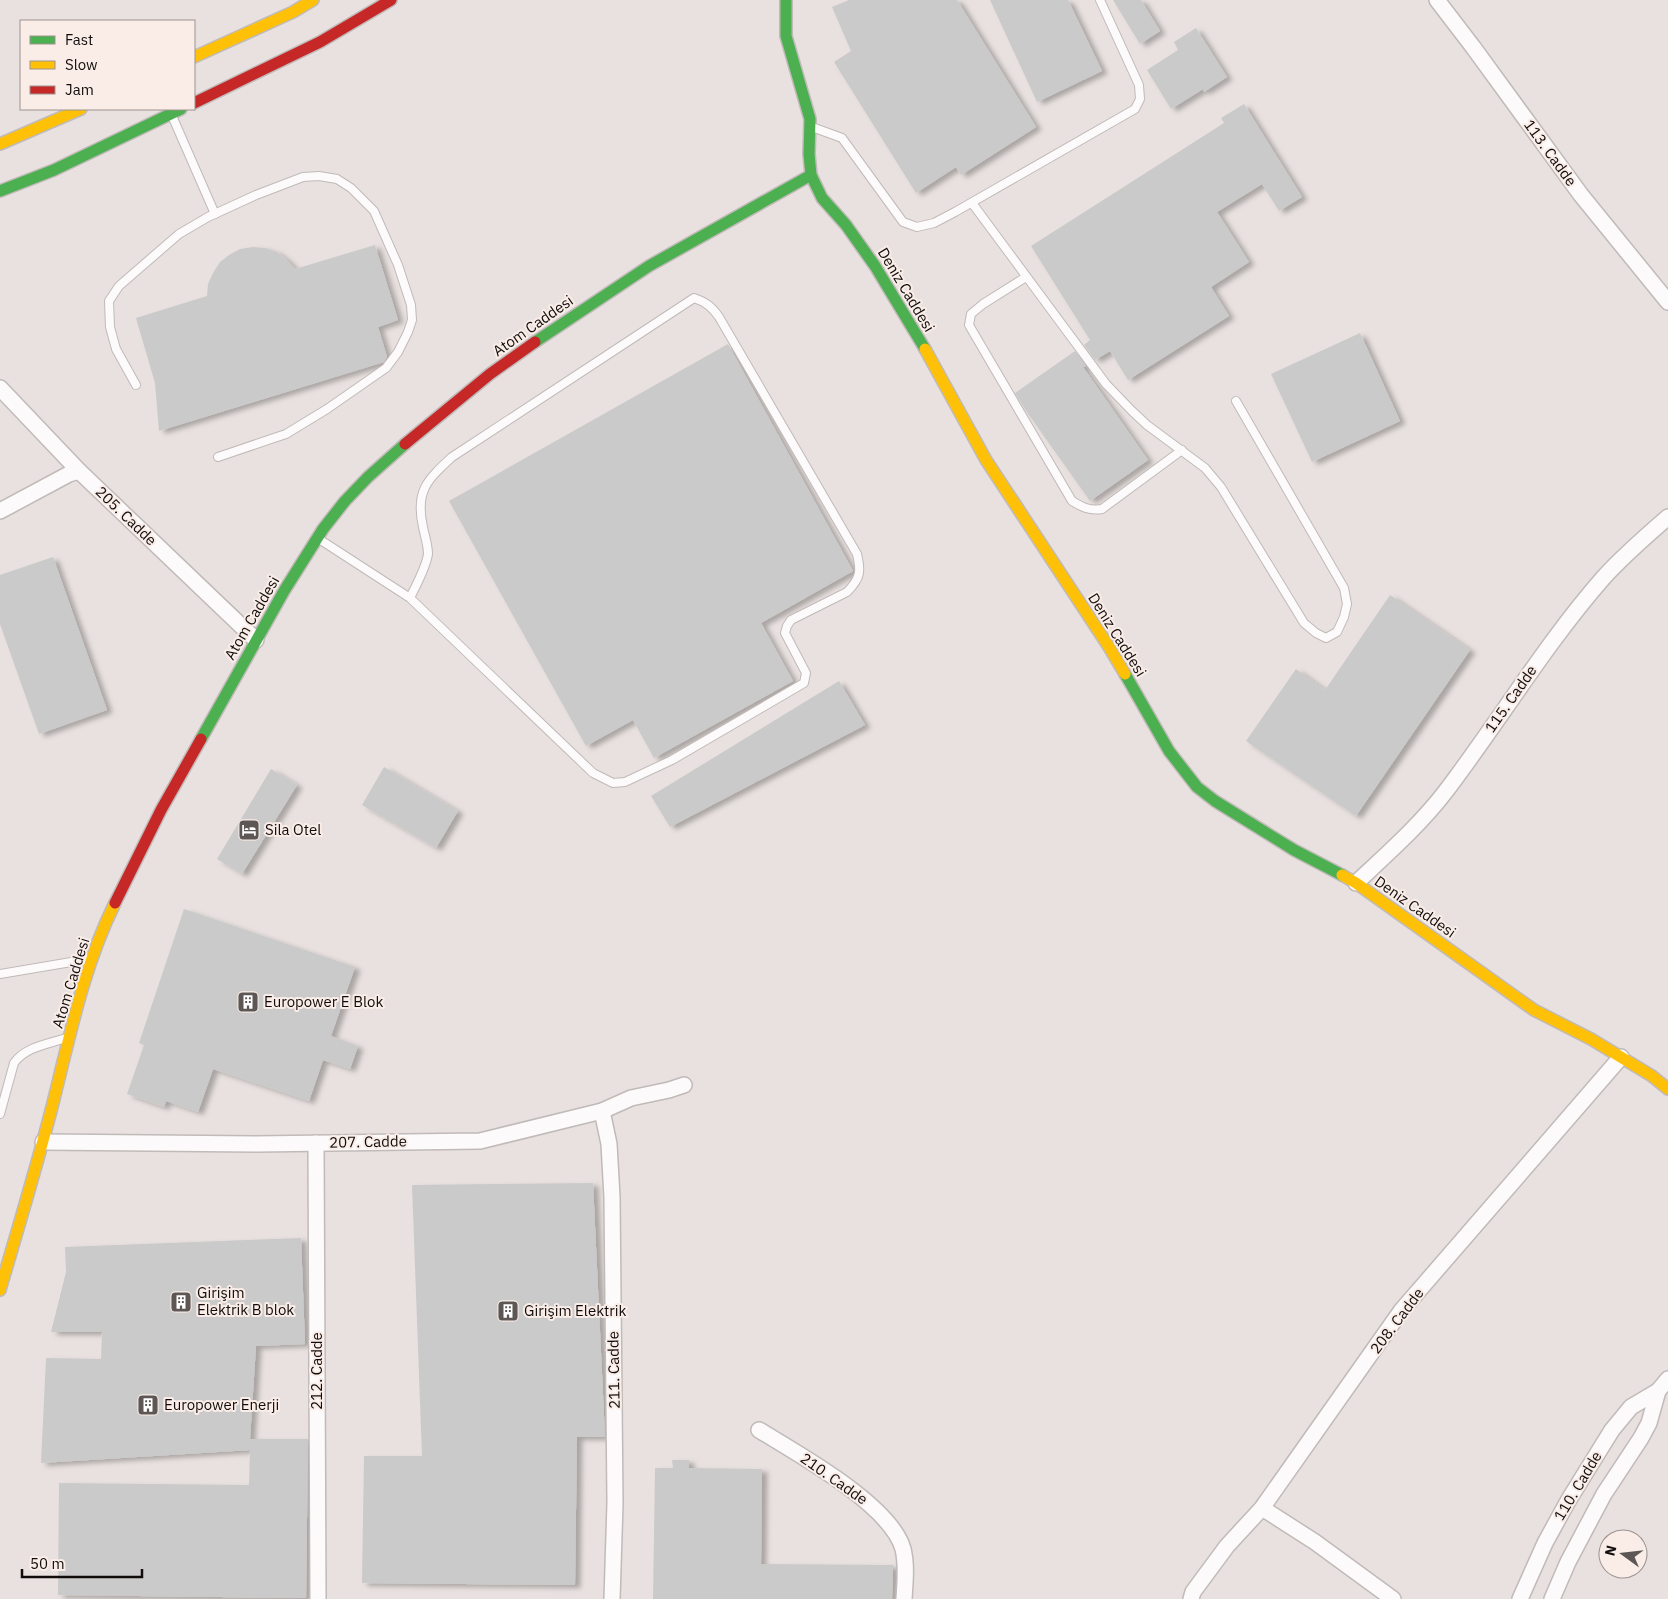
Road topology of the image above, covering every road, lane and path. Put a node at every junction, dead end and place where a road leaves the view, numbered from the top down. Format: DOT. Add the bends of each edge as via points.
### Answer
graph roads {
  1 [pos="313,0"];
  2 [pos="391,0"];
  3 [pos="786,0"];
  4 [pos="1100,0"];
  5 [pos="1437,0"];
  6 [pos="195,57"];
  7 [pos="195,103"];
  8 [pos="80,110"];
  9 [pos="176,111"];
  10 [pos="811,127"];
  11 [pos="0,144"];
  12 [pos="811,175"];
  13 [pos="0,191"];
  14 [pos="972,203"];
  15 [pos="215,214"];
  16 [pos="1026,277"];
  17 [pos="1668,302"];
  18 [pos="136,385"];
  19 [pos="0,388"];
  20 [pos="1236,401"];
  21 [pos="1182,450"];
  22 [pos="218,457"];
  23 [pos="79,471"];
  24 [pos="0,511"];
  25 [pos="1668,517"];
  26 [pos="318,538"];
  27 [pos="410,598"];
  28 [pos="256,640"];
  29 [pos="1356,884"];
  30 [pos="92,958"];
  31 [pos="0,974"];
  32 [pos="70,1037"];
  33 [pos="1621,1057"];
  34 [pos="684,1085"];
  35 [pos="1668,1088"];
  36 [pos="602,1111"];
  37 [pos="0,1114"];
  38 [pos="44,1142"];
  39 [pos="316,1143"];
  40 [pos="5,1253"];
  41 [pos="0,1290"];
  42 [pos="1668,1379"];
  43 [pos="1658,1391"];
  44 [pos="759,1430"];
  45 [pos="1262,1508"];
  46 [pos="318,1599"];
  47 [pos="612,1599"];
  48 [pos="904,1599"];
  49 [pos="1191,1599"];
  50 [pos="1393,1599"];
  51 [pos="1520,1599"];
  52 [pos="1552,1599"];
  1 -- 6 [label="main road"];
  2 -- 7 [label="main road" via="320,42"];
  3 -- 10 [label="main road, Deniz Caddesi" via="786,36"];
  4 -- 14 [label="lane" via="1139,86 1140,99 1135,109"];
  5 -- 17 [label="street, 113. Cadde" via="1581,195"];
  8 -- 11 [label="main road"];
  9 -- 13 [label="main road" via="54,170"];
  9 -- 15 [label="lane"];
  10 -- 12 [label="main road, Deniz Caddesi"];
  10 -- 14 [label="lane" via="842,138 903,222 917,227 934,223"];
  12 -- 26 [label="main road, Atom Caddesi" via="649,266 490,374 368,477"];
  12 -- 29 [label="main road, Deniz Caddesi" via="822,198 875,266 986,460 1109,647 1185,773 1215,801"];
  14 -- 16 [label="lane"];
  15 -- 18 [label="lane" via="179,234 119,286 109,300 110,327 116,349"];
  15 -- 22 [label="lane" via="304,177 337,179 374,211 398,265 411,305 412,320 398,352 386,368 286,434"];
  16 -- 21 [label="lane" via="1106,384 1147,425"];
  16 -- 21 [label="lane" via="971,314 969,325 1072,501 1084,508 1102,509"];
  19 -- 23 [label="street, 205. Cadde"];
  20 -- 21 [label="lane" via="1344,588 1347,604 1337,632 1326,638 1304,623 1221,487 1205,468"];
  23 -- 24 [label="street"];
  23 -- 28 [label="street, 205. Cadde"];
  25 -- 29 [label="street, 115. Cadde" via="1606,575 1542,656 1445,792"];
  26 -- 27 [label="lane"];
  26 -- 28 [label="main road, Atom Caddesi"];
  27 -- 27 [label="lane" via="594,774 613,783 625,782 672,760 804,683 806,673 785,634 786,626 791,620 847,592 860,570 857,554 719,317 711,307 694,298 452,457 430,478 421,496 428,556"];
  28 -- 30 [label="main road, Atom Caddesi" via="161,810 108,917"];
  29 -- 33 [label="main road, Deniz Caddesi" via="1534,1010"];
  30 -- 31 [label="lane"];
  30 -- 32 [label="main road, Atom Caddesi"];
  32 -- 37 [label="lane" via="18,1056"];
  32 -- 38 [label="main road, Atom Caddesi"];
  33 -- 35 [label="main road, Deniz Caddesi"];
  33 -- 45 [label="street, 208. Cadde" via="1402,1311"];
  34 -- 36 [label="street, 207. Cadde" via="631,1098"];
  36 -- 39 [label="street, 207. Cadde" via="480,1141"];
  36 -- 47 [label="street, 211. Cadde" via="609,1144 612,1197 615,1503"];
  38 -- 39 [label="street, 207. Cadde"];
  38 -- 40 [label="main road, Atom Caddesi"];
  39 -- 46 [label="street, 212. Cadde"];
  40 -- 41 [label="main road, Atom Caddesi"];
  42 -- 43 [label="street, 110. Cadde"];
  43 -- 51 [label="street, 110. Cadde" via="1631,1407 1612,1430 1545,1543"];
  43 -- 52 [label="street, 110. Cadde" via="1649,1423 1604,1494"];
  44 -- 48 [label="street, 210. Cadde" via="868,1502 885,1519 902,1548 906,1567"];
  45 -- 49 [label="street, 208. Cadde" via="1227,1546"];
  45 -- 50 [label="street"];
}
